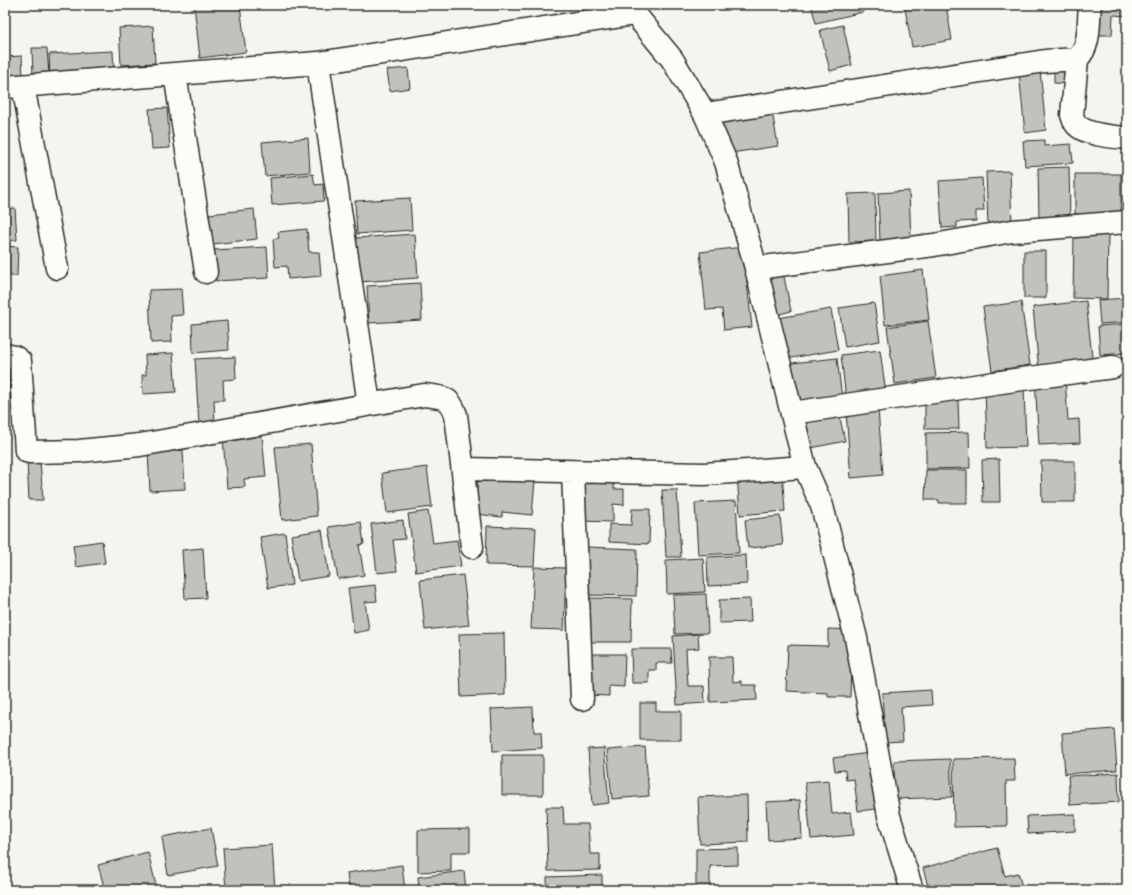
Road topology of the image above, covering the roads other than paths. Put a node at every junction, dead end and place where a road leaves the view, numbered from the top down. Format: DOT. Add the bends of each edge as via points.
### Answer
graph roads {
  1 [pos="1090,5"];
  2 [pos="634,10"];
  3 [pos="1077,59"];
  4 [pos="318,63"];
  5 [pos="175,74"];
  6 [pos="14,86"];
  7 [pos="705,114"];
  8 [pos="1127,138"];
  9 [pos="1127,222"];
  10 [pos="57,268"];
  11 [pos="756,268"];
  12 [pos="206,272"];
  13 [pos="5,355"];
  14 [pos="1113,367"];
  15 [pos="369,404"];
  16 [pos="792,413"];
  17 [pos="805,468"];
  18 [pos="463,469"];
  19 [pos="573,472"];
  20 [pos="472,547"];
  21 [pos="582,699"];
  22 [pos="912,890"];
  1 -- 3 [label="street" via="1086,46 1083,54"];
  2 -- 4 [label="street"];
  2 -- 7 [label="street" via="672,59"];
  3 -- 7 [label="street" via="1045,61"];
  3 -- 8 [label="street" via="1072,115 1075,124 1101,136"];
  4 -- 5 [label="street"];
  4 -- 15 [label="street"];
  5 -- 6 [label="street"];
  5 -- 12 [label="street"];
  6 -- 10 [label="street"];
  7 -- 11 [label="street" via="726,162"];
  9 -- 11 [label="street" via="1012,231"];
  11 -- 16 [label="street"];
  13 -- 15 [label="street" via="20,361 26,451 30,452 79,451 140,445"];
  14 -- 16 [label="street"];
  15 -- 18 [label="street" via="424,395 444,398 453,405 456,416"];
  16 -- 17 [label="street"];
  17 -- 19 [label="street" via="704,474"];
  17 -- 22 [label="street" via="822,506 856,638 889,816"];
  18 -- 19 [label="street"];
  18 -- 20 [label="street"];
  19 -- 21 [label="street"];
}
